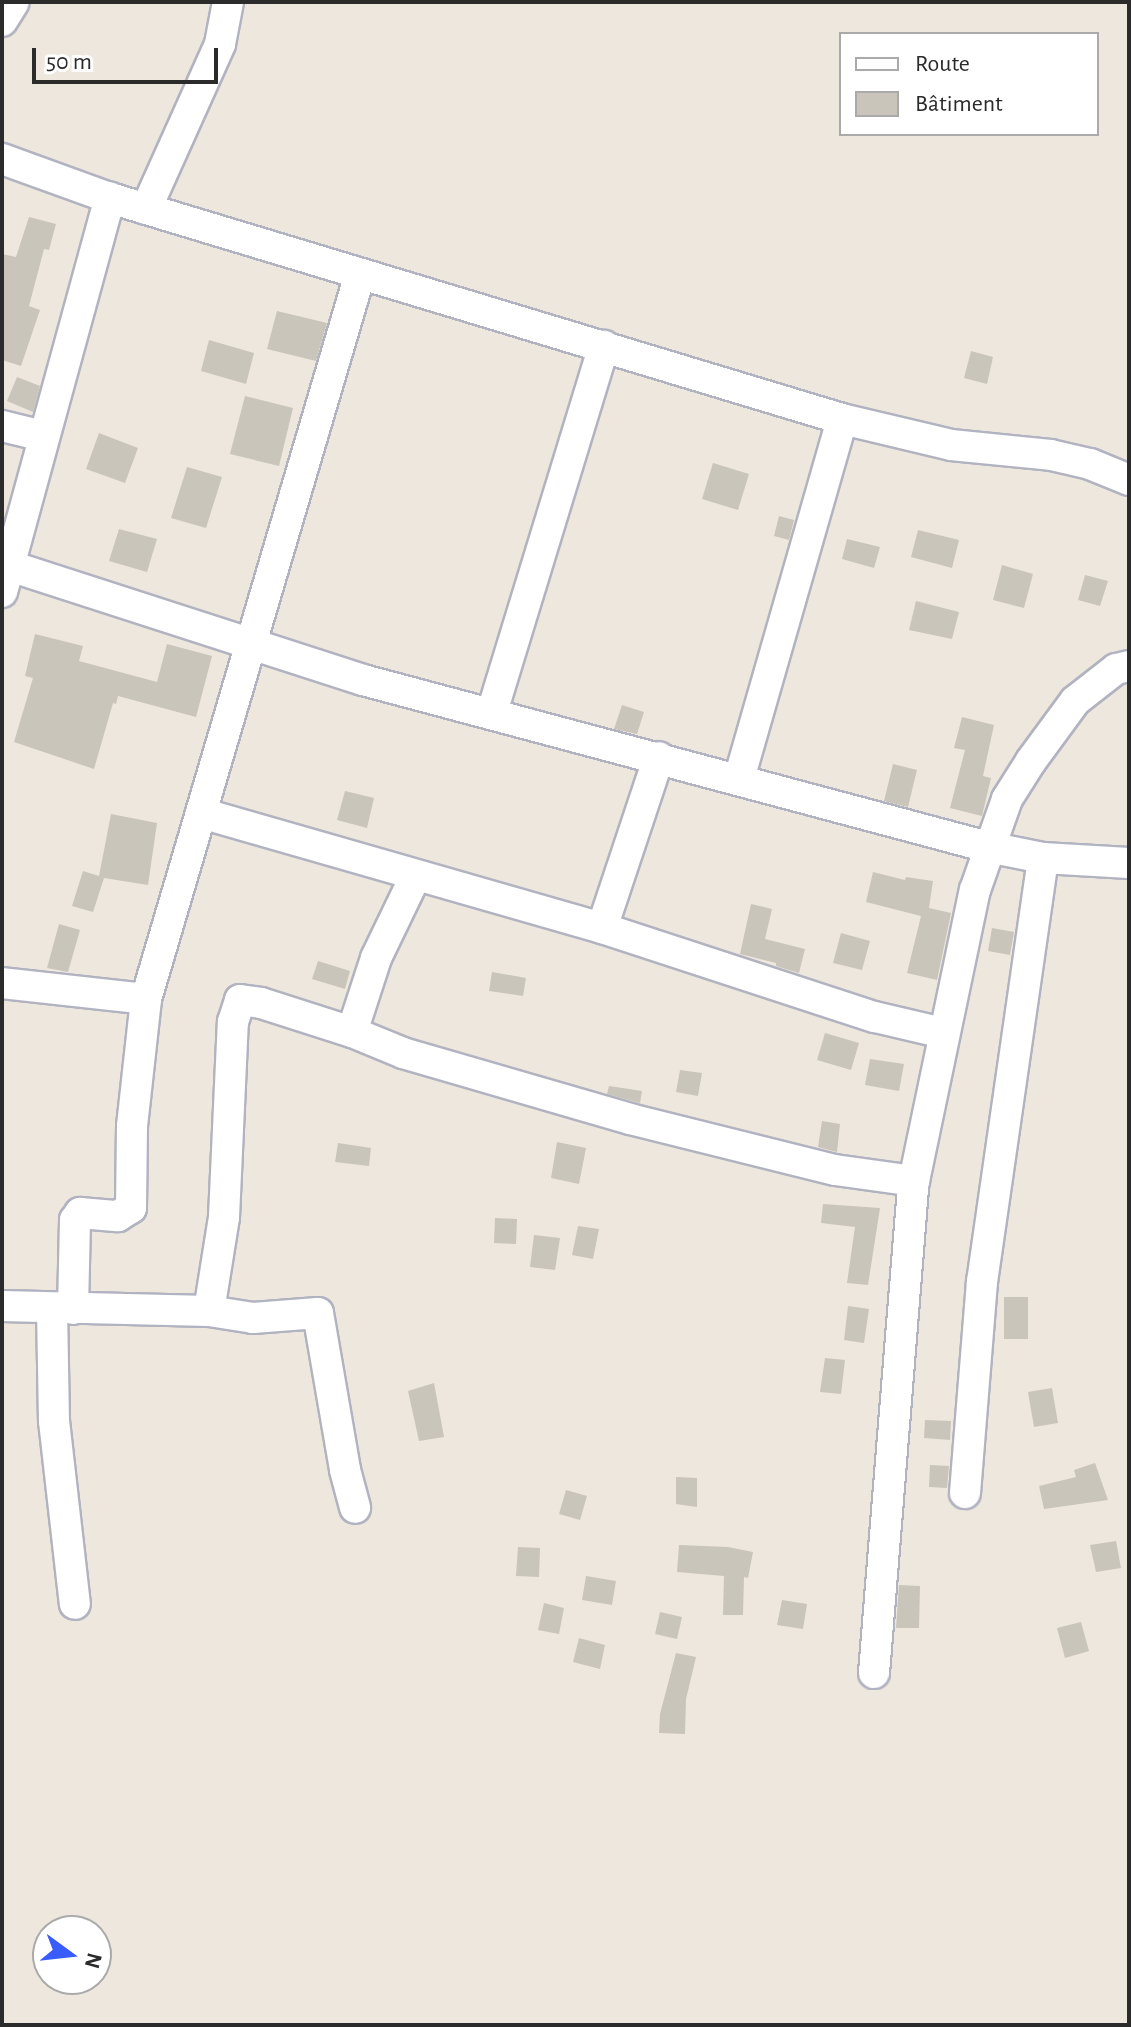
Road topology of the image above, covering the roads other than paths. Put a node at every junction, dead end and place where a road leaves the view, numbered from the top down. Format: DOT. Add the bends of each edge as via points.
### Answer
graph roads {
  1 [pos="14,2"];
  2 [pos="228,2"];
  3 [pos="2,21"];
  4 [pos="2,159"];
  5 [pos="110,198"];
  6 [pos="146,209"];
  7 [pos="360,274"];
  8 [pos="604,346"];
  9 [pos="842,419"];
  10 [pos="2,426"];
  11 [pos="43,436"];
  12 [pos="1129,480"];
  13 [pos="6,579"];
  14 [pos="251,643"];
  15 [pos="1129,666"];
  16 [pos="492,712"];
  17 [pos="659,757"];
  18 [pos="739,779"];
  19 [pos="201,813"];
  20 [pos="988,847"];
  21 [pos="1043,858"];
  22 [pos="1129,863"];
  23 [pos="415,877"];
  24 [pos="602,928"];
  25 [pos="2,983"];
  26 [pos="146,999"];
  27 [pos="352,1032"];
  28 [pos="943,1033"];
  29 [pos="914,1181"];
  30 [pos="2,1306"];
  31 [pos="62,1308"];
  32 [pos="209,1311"];
  33 [pos="965,1493"];
  34 [pos="355,1508"];
  35 [pos="75,1604"];
  36 [pos="874,1673"];
  1 -- 3 [label="street"];
  2 -- 6 [label="street" via="220,44"];
  4 -- 5 [label="street"];
  5 -- 6 [label="street"];
  5 -- 11 [label="street"];
  6 -- 7 [label="street"];
  7 -- 8 [label="street"];
  7 -- 14 [label="street"];
  8 -- 9 [label="street"];
  8 -- 16 [label="street"];
  9 -- 12 [label="street" via="951,445 1051,455"];
  9 -- 18 [label="street"];
  10 -- 11 [label="street"];
  11 -- 13 [label="street"];
  13 -- 14 [label="street"];
  14 -- 16 [label="street" via="363,680"];
  14 -- 19 [label="street"];
  15 -- 20 [label="street" via="1097,681 1075,701 1007,799"];
  16 -- 17 [label="street"];
  17 -- 18 [label="street"];
  17 -- 24 [label="street"];
  18 -- 20 [label="street"];
  19 -- 23 [label="street"];
  19 -- 26 [label="street"];
  20 -- 21 [label="street"];
  20 -- 28 [label="street"];
  21 -- 22 [label="street"];
  21 -- 33 [label="street" via="982,1282"];
  23 -- 24 [label="street"];
  23 -- 27 [label="street" via="376,958"];
  24 -- 28 [label="street" via="875,1017"];
  25 -- 26 [label="street"];
  26 -- 31 [label="street" via="132,1126 131,1208 118,1216 85,1212 75,1220"];
  27 -- 29 [label="street" via="403,1053 630,1119 835,1170"];
  27 -- 32 [label="street" via="249,999 240,1000 235,1009 228,1178"];
  28 -- 29 [label="street"];
  29 -- 36 [label="street"];
  30 -- 31 [label="street"];
  31 -- 32 [label="street"];
  31 -- 35 [label="street" via="54,1421"];
  32 -- 34 [label="street" via="253,1318 310,1311 321,1316"];
}
